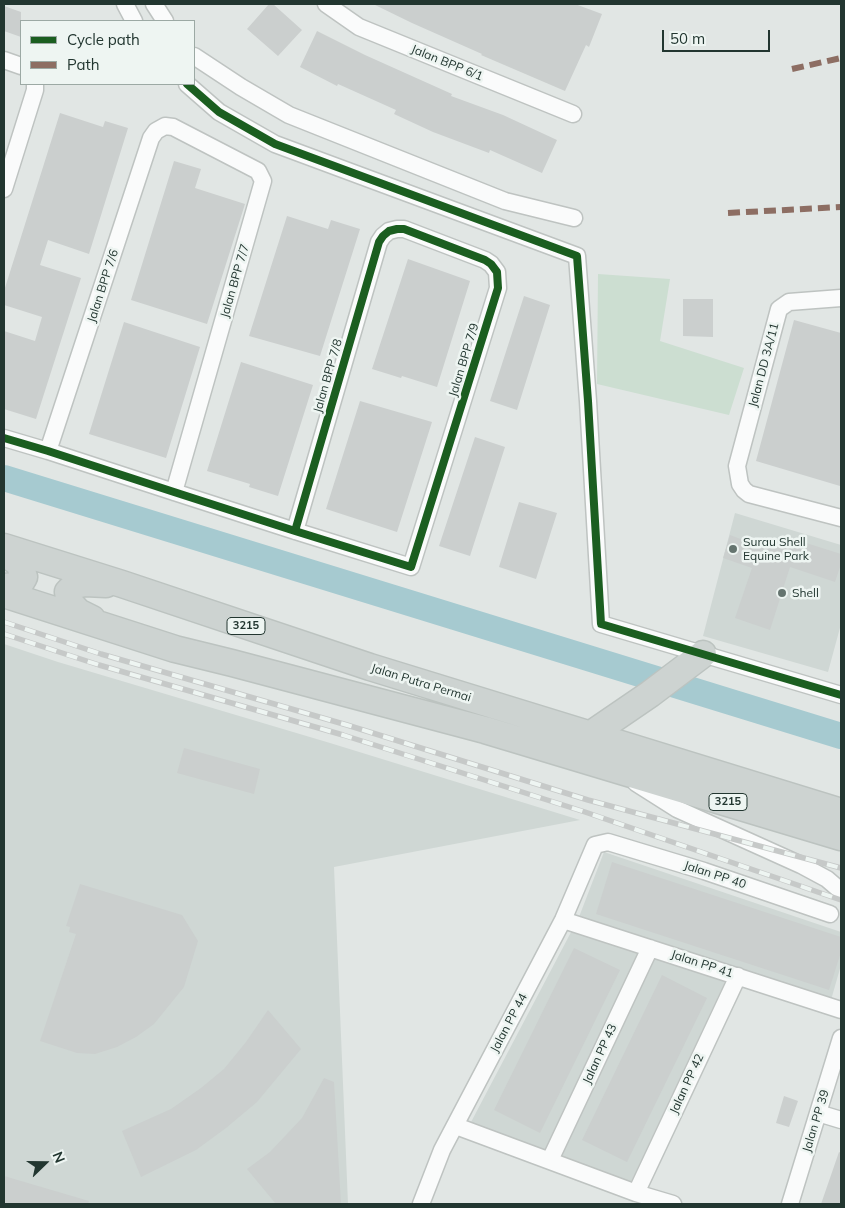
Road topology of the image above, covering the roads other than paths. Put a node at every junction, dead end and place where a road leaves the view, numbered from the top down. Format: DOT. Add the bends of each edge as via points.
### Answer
graph roads {
  1 [pos="125,4"];
  2 [pos="154,4"];
  3 [pos="326,4"];
  4 [pos="133,20"];
  5 [pos="164,20"];
  6 [pos="195,57"];
  7 [pos="4,60"];
  8 [pos="20,66"];
  9 [pos="35,85"];
  10 [pos="188,85"];
  11 [pos="573,114"];
  12 [pos="165,126"];
  13 [pos="4,188"];
  14 [pos="574,218"];
  15 [pos="389,231"];
  16 [pos="841,298"];
  17 [pos="4,438"];
  18 [pos="48,451"];
  19 [pos="174,492"];
  20 [pos="841,518"];
  21 [pos="295,531"];
  22 [pos="4,547"];
  23 [pos="4,553"];
  24 [pos="122,584"];
  25 [pos="4,587"];
  26 [pos="4,594"];
  27 [pos="115,631"];
  28 [pos="695,660"];
  29 [pos="841,696"];
  30 [pos="590,735"];
  31 [pos="614,769"];
  32 [pos="841,812"];
  33 [pos="841,837"];
  34 [pos="599,843"];
  35 [pos="841,891"];
  36 [pos="830,914"];
  37 [pos="563,920"];
  38 [pos="650,948"];
  39 [pos="738,976"];
  40 [pos="841,1010"];
  41 [pos="841,1038"];
  42 [pos="818,1113"];
  43 [pos="841,1120"];
  44 [pos="456,1126"];
  45 [pos="550,1160"];
  46 [pos="636,1193"];
  47 [pos="421,1204"];
  48 [pos="673,1204"];
  49 [pos="790,1204"];
  1 -- 4 [label="street"];
  2 -- 5 [label="street"];
  3 -- 11 [label="street, Jalan BPP 6/1" via="359,27"];
  6 -- 14 [label="street" via="289,115 505,201"];
  7 -- 8 [label="street"];
  9 -- 13 [label="street"];
  10 -- 28 [label="street" via="219,112 275,144 576,256 601,624"];
  12 -- 18 [label="street, Jalan BPP 7/6" via="151,138"];
  12 -- 19 [label="street, Jalan BPP 7/7" via="173,127 258,171 263,181"];
  15 -- 21 [label="street, Jalan BPP 7/8" via="379,242"];
  15 -- 21 [label="street, Jalan BPP 7/9" via="404,229 485,260 492,264 499,280 411,567"];
  16 -- 20 [label="street, Jalan DD 3A/11" via="789,302 779,309 736,466 740,484 749,494"];
  17 -- 18 [label="street"];
  18 -- 19 [label="street"];
  19 -- 21 [label="street"];
  22 -- 24 [label="main road, Jalan Putra Permai / 3215"];
  23 -- 25 [label="main road" via="19,563 24,577 16,586"];
  24 -- 27 [label="main road" via="84,583 75,585 68,592 70,602 78,612"];
  24 -- 30 [label="main road, Jalan Putra Permai / 3215" via="370,667"];
  26 -- 27 [label="main road, 3215"];
  27 -- 31 [label="main road, 3215" via="485,730"];
  28 -- 29 [label="street"];
  28 -- 30 [label="main road"];
  30 -- 32 [label="main road, Jalan Putra Permai / 3215"];
  31 -- 33 [label="main road, 3215"];
  31 -- 35 [label="street" via="677,809 801,865"];
  34 -- 36 [label="street, Jalan PP 40" via="608,842 694,868"];
  34 -- 37 [label="street, Jalan PP 44" via="592,849"];
  37 -- 38 [label="street, Jalan PP 41"];
  37 -- 44 [label="street, Jalan PP 44"];
  38 -- 39 [label="street, Jalan PP 41"];
  38 -- 45 [label="street, Jalan PP 43"];
  39 -- 40 [label="street, Jalan PP 41"];
  39 -- 46 [label="street, Jalan PP 42"];
  41 -- 42 [label="street, Jalan PP 39"];
  42 -- 43 [label="street"];
  42 -- 49 [label="street, Jalan PP 39"];
  44 -- 45 [label="street"];
  44 -- 47 [label="street, Jalan PP 44" via="442,1150"];
  45 -- 46 [label="street"];
  46 -- 48 [label="street"];
}
